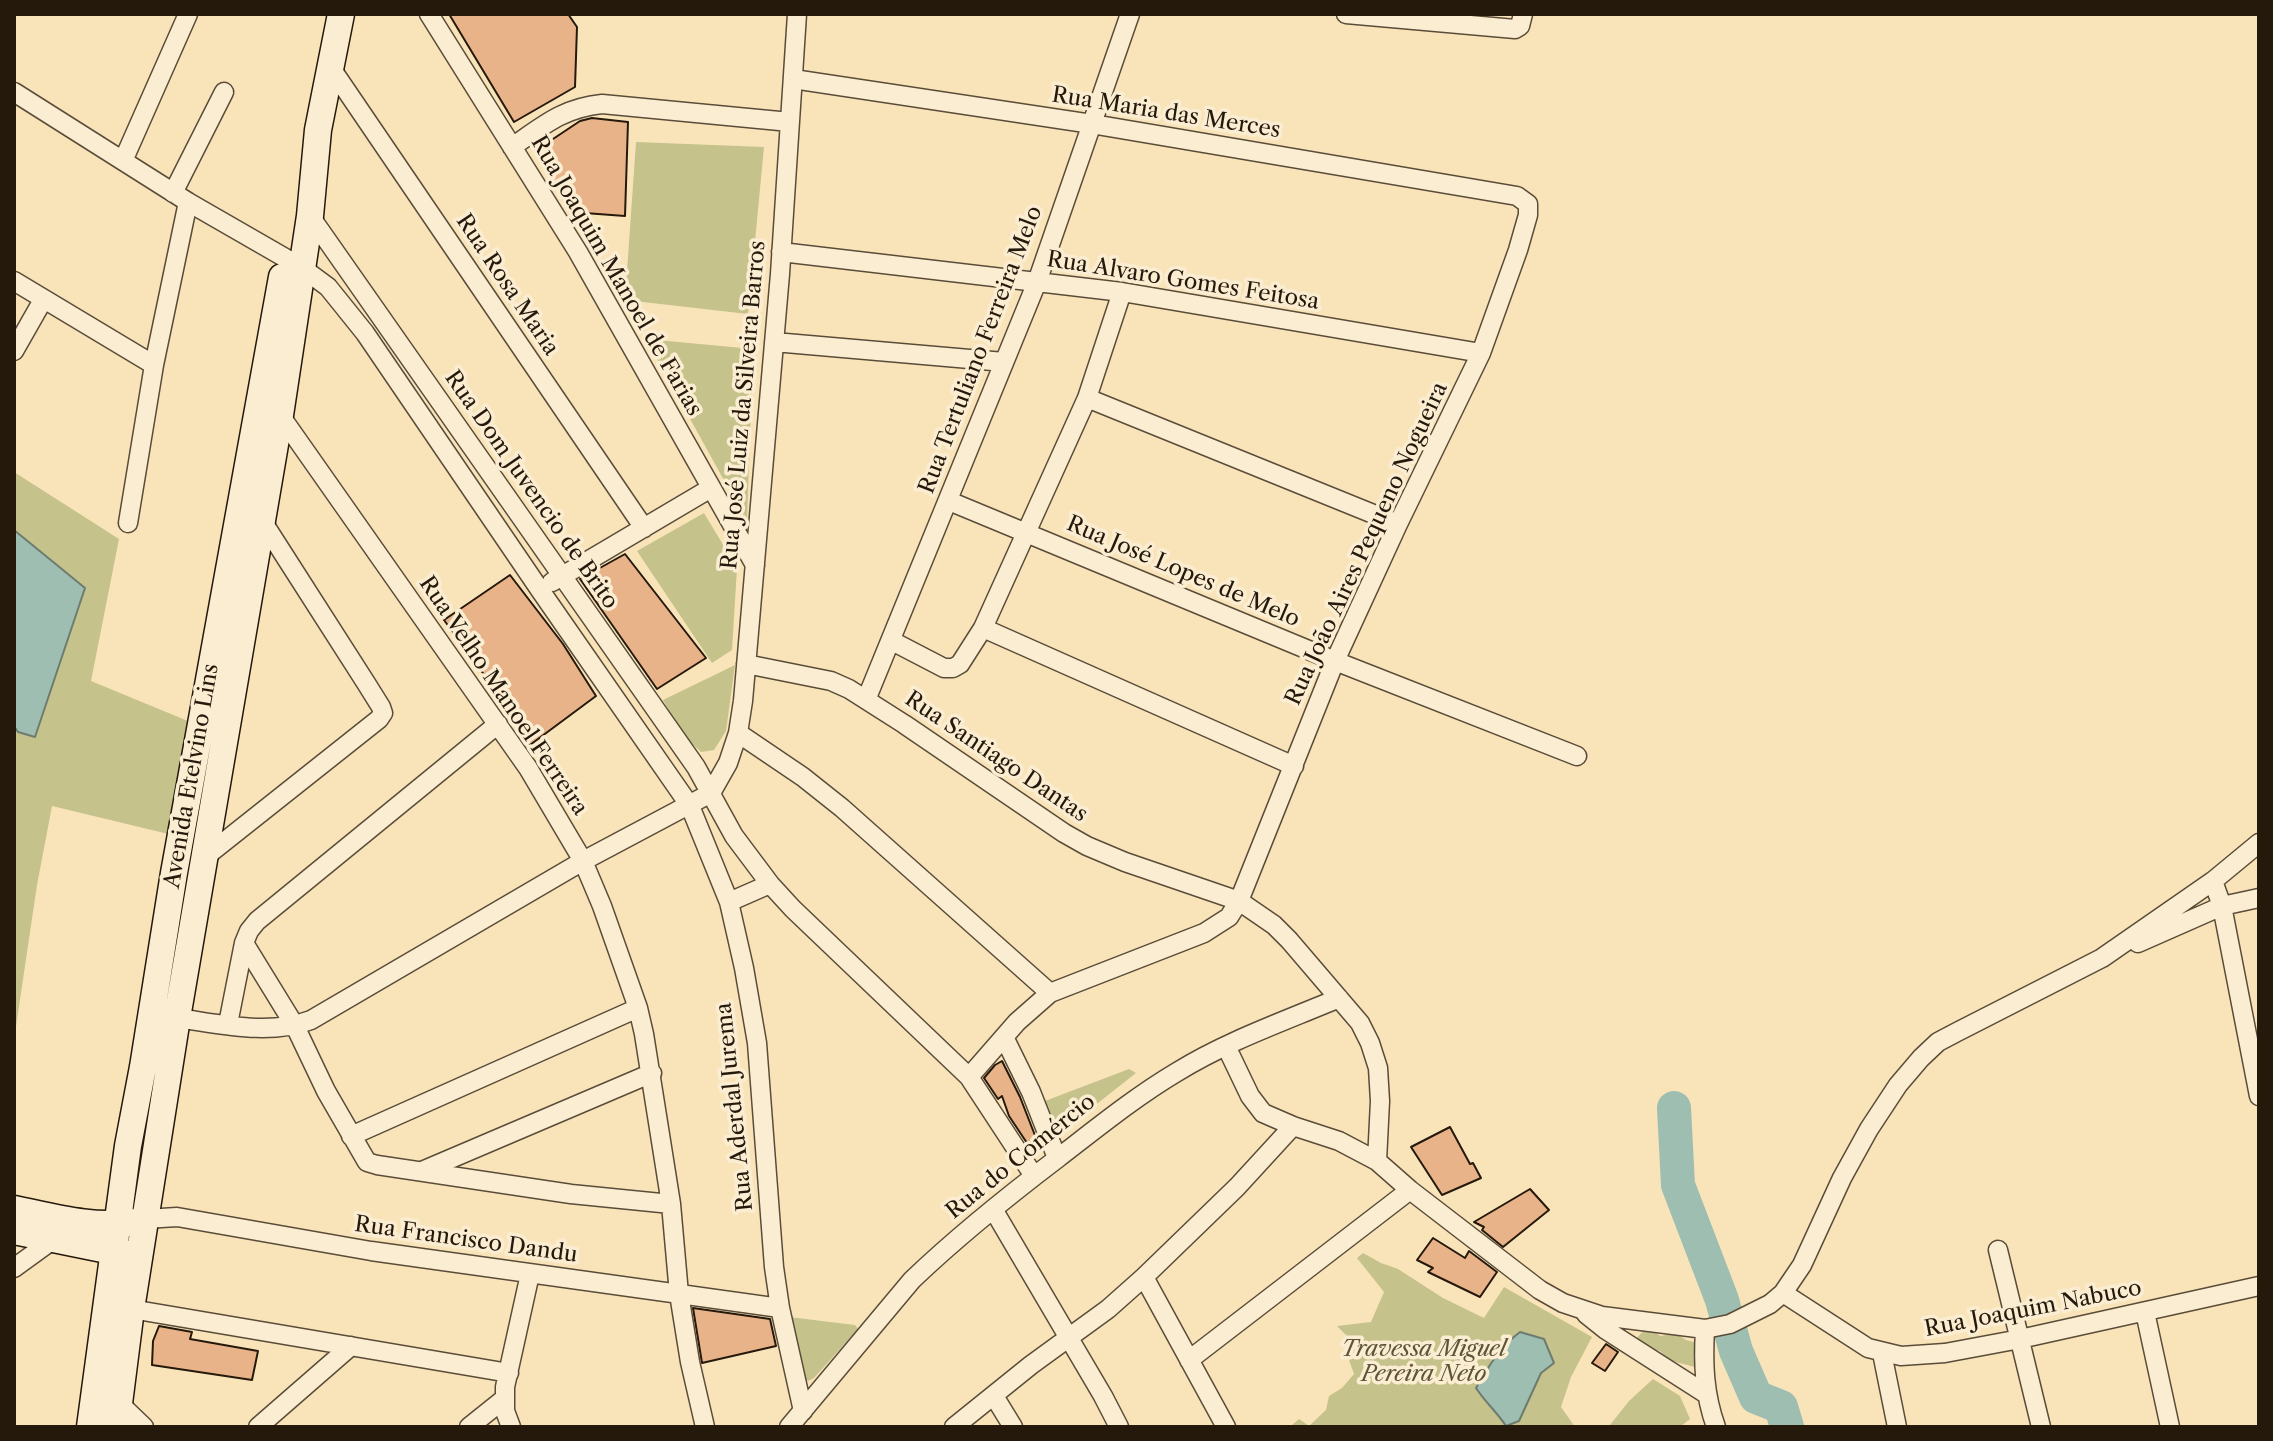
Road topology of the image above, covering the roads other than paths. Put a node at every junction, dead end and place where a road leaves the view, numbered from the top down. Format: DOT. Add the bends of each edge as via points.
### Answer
graph roads {
  1 [pos="341,14"];
  2 [pos="429,14"];
  3 [pos="797,14"];
  4 [pos="1130,14"];
  5 [pos="1346,14"];
  6 [pos="1523,14"];
  7 [pos="183,16"];
  8 [pos="331,68"];
  9 [pos="793,79"];
  10 [pos="14,92"];
  11 [pos="224,92"];
  12 [pos="790,122"];
  13 [pos="1092,124"];
  14 [pos="318,130"];
  15 [pos="512,147"];
  16 [pos="123,161"];
  17 [pos="181,197"];
  18 [pos="1528,204"];
  19 [pos="310,216"];
  20 [pos="781,252"];
  21 [pos="293,262"];
  22 [pos="14,281"];
  23 [pos="1037,282"];
  24 [pos="1122,292"];
  25 [pos="43,300"];
  26 [pos="774,342"];
  27 [pos="14,351"];
  28 [pos="1481,353"];
  29 [pos="1004,362"];
  30 [pos="154,365"];
  31 [pos="1087,398"];
  32 [pos="270,410"];
  33 [pos="711,488"];
  34 [pos="949,501"];
  35 [pos="261,519"];
  36 [pos="128,523"];
  37 [pos="1398,524"];
  38 [pos="644,528"];
  39 [pos="1027,532"];
  40 [pos="755,565"];
  41 [pos="562,576"];
  42 [pos="540,590"];
  43 [pos="983,628"];
  44 [pos="892,641"];
  45 [pos="1335,661"];
  46 [pos="746,664"];
  47 [pos="866,700"];
  48 [pos="498,724"];
  49 [pos="738,733"];
  50 [pos="1577,756"];
  51 [pos="195,757"];
  52 [pos="221,763"];
  53 [pos="1294,766"];
  54 [pos="711,793"];
  55 [pos="690,806"];
  56 [pos="2259,843"];
  57 [pos="205,857"];
  58 [pos="583,861"];
  59 [pos="2213,881"];
  60 [pos="770,884"];
  61 [pos="2259,898"];
  62 [pos="1239,901"];
  63 [pos="729,902"];
  64 [pos="2222,906"];
  65 [pos="244,943"];
  66 [pos="2102,958"];
  67 [pos="1050,993"];
  68 [pos="1339,998"];
  69 [pos="638,1008"];
  70 [pos="177,1018"];
  71 [pos="228,1024"];
  72 [pos="295,1026"];
  73 [pos="1004,1037"];
  74 [pos="1226,1046"];
  75 [pos="156,1069"];
  76 [pos="652,1073"];
  77 [pos="969,1077"];
  78 [pos="2259,1096"];
  79 [pos="1293,1126"];
  80 [pos="351,1136"];
  81 [pos="1057,1158"];
  82 [pos="1377,1161"];
  83 [pos="422,1171"];
  84 [pos="1034,1176"];
  85 [pos="1410,1190"];
  86 [pos="671,1204"];
  87 [pos="14,1209"];
  88 [pos="993,1209"];
  89 [pos="145,1219"];
  90 [pos="118,1225"];
  91 [pos="14,1231"];
  92 [pos="54,1239"];
  93 [pos="1998,1250"];
  94 [pos="127,1254"];
  95 [pos="14,1268"];
  96 [pos="530,1274"];
  97 [pos="1144,1277"];
  98 [pos="2259,1286"];
  99 [pos="679,1294"];
  100 [pos="1776,1299"];
  101 [pos="780,1308"];
  102 [pos="131,1309"];
  103 [pos="1582,1311"];
  104 [pos="2145,1312"];
  105 [pos="1713,1328"];
  106 [pos="2020,1339"];
  107 [pos="1068,1340"];
  108 [pos="351,1346"];
  109 [pos="1882,1353"];
  110 [pos="1189,1360"];
  111 [pos="509,1373"];
  112 [pos="1706,1394"];
  113 [pos="994,1396"];
  114 [pos="504,1399"];
  115 [pos="803,1411"];
  116 [pos="118,1415"];
  117 [pos="90,1427"];
  118 [pos="144,1427"];
  119 [pos="258,1427"];
  120 [pos="469,1427"];
  121 [pos="511,1427"];
  122 [pos="705,1427"];
  123 [pos="789,1427"];
  124 [pos="954,1427"];
  125 [pos="1013,1427"];
  126 [pos="1119,1427"];
  127 [pos="1226,1427"];
  128 [pos="1716,1427"];
  129 [pos="1897,1427"];
  130 [pos="2041,1427"];
  131 [pos="2170,1427"];
  1 -- 8 [label="main road, Avenida Etelvino Lins"];
  2 -- 15 [label="street, Rua Joaquim Manoel de Farias"];
  3 -- 9 [label="street, Rua José Luiz da Silveira Barros"];
  4 -- 13 [label="street, Rua Tertuliano Ferreira Melo"];
  5 -- 6 [label="street" via="1515,29"];
  7 -- 16 [label="street"];
  8 -- 14 [label="main road, Avenida Etelvino Lins"];
  8 -- 38 [label="street, Rua Rosa Maria"];
  9 -- 12 [label="street, Rua José Luiz da Silveira Barros"];
  9 -- 13 [label="street, Rua Maria das Merces"];
  10 -- 16 [label="street"];
  11 -- 17 [label="street"];
  12 -- 15 [label="street" via="593,105 567,111"];
  12 -- 20 [label="street, Rua José Luiz da Silveira Barros"];
  13 -- 18 [label="street, Rua Maria das Merces" via="1517,196"];
  13 -- 23 [label="street, Rua Tertuliano Ferreira Melo"];
  14 -- 19 [label="main road, Avenida Etelvino Lins"];
  14 -- 21 [label="main road, Avenida Etelvino Lins" via="302,175"];
  15 -- 33 [label="street, Rua Joaquim Manoel de Farias" via="578,252"];
  16 -- 17 [label="street"];
  17 -- 21 [label="street"];
  17 -- 30 [label="street"];
  18 -- 28 [label="street, Rua João Aires Pequeno Nogueira" via="1522,238"];
  19 -- 21 [label="main road, Avenida Etelvino Lins"];
  19 -- 41 [label="street, Rua Dom Juvencio de Brito"];
  20 -- 23 [label="street, Rua Alvaro Gomes Feitosa"];
  20 -- 26 [label="street, Rua José Luiz da Silveira Barros"];
  21 -- 32 [label="main road, Avenida Etelvino Lins"];
  21 -- 42 [label="street" via="328,287 365,333"];
  22 -- 25 [label="street"];
  23 -- 24 [label="street, Rua Alvaro Gomes Feitosa"];
  23 -- 29 [label="street, Rua Tertuliano Ferreira Melo"];
  24 -- 28 [label="street, Rua Alvaro Gomes Feitosa"];
  24 -- 31 [label="street"];
  25 -- 27 [label="street"];
  25 -- 30 [label="street"];
  26 -- 29 [label="street"];
  26 -- 40 [label="street, Rua José Luiz da Silveira Barros"];
  28 -- 37 [label="street, Rua João Aires Pequeno Nogueira"];
  29 -- 34 [label="street, Rua Tertuliano Ferreira Melo"];
  30 -- 36 [label="street"];
  31 -- 37 [label="street"];
  31 -- 39 [label="street"];
  32 -- 35 [label="main road, Avenida Etelvino Lins"];
  32 -- 48 [label="street, Rua Velho Manoel Ferreira"];
  32 -- 51 [label="main road, Avenida Etelvino Lins"];
  33 -- 38 [label="street"];
  33 -- 40 [label="street, Rua Joaquim Manoel de Farias"];
  34 -- 39 [label="street, Rua José Lopes de Melo"];
  34 -- 44 [label="street, Rua Tertuliano Ferreira Melo"];
  35 -- 52 [label="main road, Avenida Etelvino Lins"];
  35 -- 57 [label="street" via="383,713"];
  37 -- 45 [label="street, Rua João Aires Pequeno Nogueira"];
  38 -- 41 [label="street"];
  39 -- 43 [label="street"];
  39 -- 45 [label="street, Rua José Lopes de Melo"];
  40 -- 46 [label="street, Rua José Luiz da Silveira Barros"];
  41 -- 42 [label="street"];
  41 -- 54 [label="street, Rua Dom Juvencio de Brito"];
  42 -- 55 [label="street"];
  43 -- 44 [label="street" via="953,668"];
  43 -- 53 [label="street"];
  44 -- 47 [label="street, Rua Tertuliano Ferreira Melo"];
  45 -- 50 [label="street, Rua José Lopes de Melo"];
  45 -- 53 [label="street, Rua João Aires Pequeno Nogueira"];
  46 -- 47 [label="street, Rua Santiago Dantas" via="831,681"];
  46 -- 49 [label="street, Rua José Luiz da Silveira Barros"];
  47 -- 62 [label="street, Rua Santiago Dantas" via="1087,846"];
  48 -- 58 [label="street, Rua Velho Manoel Ferreira"];
  48 -- 65 [label="street" via="266,912"];
  49 -- 54 [label="street, Rua José Luiz da Silveira Barros"];
  49 -- 67 [label="street" via="842,808"];
  51 -- 52 [label="main road"];
  51 -- 75 [label="main road, Avenida Etelvino Lins" via="174,873"];
  52 -- 57 [label="main road, Avenida Etelvino Lins"];
  53 -- 62 [label="street, Rua João Aires Pequeno Nogueira"];
  54 -- 55 [label="street"];
  54 -- 60 [label="street, Rua Dom Juvencio de Brito" via="734,836"];
  55 -- 58 [label="street"];
  55 -- 63 [label="street, Rua Aderdal Jurema"];
  56 -- 59 [label="street"];
  57 -- 70 [label="main road, Avenida Etelvino Lins"];
  58 -- 69 [label="street, Rua Velho Manoel Ferreira"];
  58 -- 72 [label="street" via="331,1010"];
  59 -- 64 [label="street"];
  59 -- 66 [label="street"];
  60 -- 63 [label="street"];
  60 -- 77 [label="street, Rua Dom Juvencio de Brito"];
  61 -- 64 [label="street"];
  62 -- 67 [label="street" via="1229,917 1204,933"];
  62 -- 68 [label="street, Rua Santiago Dantas" via="1274,925"];
  63 -- 101 [label="street, Rua Aderdal Jurema" via="757,1043"];
  64 -- 66 [label="street"];
  64 -- 78 [label="street"];
  65 -- 71 [label="street"];
  65 -- 72 [label="street"];
  66 -- 100 [label="street" via="1938,1042 1921,1058 1869,1129 1802,1265"];
  67 -- 73 [label="street"];
  68 -- 74 [label="street, Rua do Comércio"];
  68 -- 82 [label="street, Rua Santiago Dantas" via="1360,1023 1378,1068"];
  69 -- 76 [label="street, Rua Velho Manoel Ferreira"];
  69 -- 80 [label="street"];
  70 -- 71 [label="street"];
  70 -- 75 [label="main road, Avenida Etelvino Lins"];
  71 -- 72 [label="street"];
  72 -- 80 [label="street"];
  73 -- 77 [label="street"];
  73 -- 81 [label="street"];
  74 -- 79 [label="street" via="1256,1106"];
  74 -- 81 [label="street, Rua do Comércio" via="1121,1109"];
  75 -- 89 [label="main road, Avenida Etelvino Lins"];
  75 -- 90 [label="main road, Avenida Etelvino Lins" via="128,1146"];
  76 -- 83 [label="street"];
  76 -- 86 [label="street, Rua Velho Manoel Ferreira"];
  77 -- 84 [label="street, Rua Dom Juvencio de Brito"];
  79 -- 82 [label="street"];
  79 -- 97 [label="street"];
  80 -- 83 [label="street" via="370,1163"];
  81 -- 84 [label="street, Rua do Comércio"];
  82 -- 85 [label="street"];
  83 -- 86 [label="street"];
  84 -- 88 [label="street, Rua do Comércio"];
  85 -- 103 [label="street" via="1540,1290"];
  85 -- 110 [label="street"];
  86 -- 99 [label="street, Rua Velho Manoel Ferreira"];
  87 -- 90 [label="main road"];
  88 -- 107 [label="street"];
  88 -- 115 [label="street, Rua do Comércio" via="912,1280"];
  89 -- 90 [label="main road"];
  89 -- 94 [label="main road, Avenida Etelvino Lins"];
  89 -- 96 [label="street, Rua Francisco Dandu" via="177,1217"];
  90 -- 94 [label="main road, Avenida Etelvino Lins"];
  91 -- 92 [label="main road"];
  92 -- 94 [label="main road"];
  92 -- 95 [label="street"];
  93 -- 106 [label="street"];
  94 -- 102 [label="main road, Avenida Etelvino Lins"];
  94 -- 117 [label="main road, Avenida Etelvino Lins"];
  96 -- 99 [label="street, Rua Francisco Dandu"];
  96 -- 111 [label="street"];
  97 -- 107 [label="street"];
  97 -- 110 [label="street"];
  98 -- 104 [label="street, Rua Joaquim Nabuco"];
  99 -- 101 [label="street, Rua Francisco Dandu"];
  99 -- 122 [label="street, Rua Velho Manoel Ferreira"];
  100 -- 105 [label="street"];
  100 -- 109 [label="street, Rua Joaquim Nabuco"];
  101 -- 115 [label="street, Rua Aderdal Jurema"];
  102 -- 108 [label="street"];
  102 -- 116 [label="main road, Avenida Etelvino Lins"];
  103 -- 105 [label="street"];
  103 -- 112 [label="street"];
  104 -- 106 [label="street, Rua Joaquim Nabuco"];
  104 -- 131 [label="street"];
  105 -- 112 [label="street" via="1704,1351"];
  106 -- 109 [label="street, Rua Joaquim Nabuco" via="1921,1356"];
  106 -- 130 [label="street"];
  107 -- 113 [label="street"];
  107 -- 126 [label="street"];
  108 -- 111 [label="street"];
  108 -- 119 [label="street"];
  109 -- 129 [label="street"];
  110 -- 127 [label="street"];
  111 -- 114 [label="street"];
  112 -- 128 [label="street"];
  113 -- 124 [label="street"];
  113 -- 125 [label="street"];
  114 -- 120 [label="street"];
  114 -- 121 [label="street"];
  115 -- 123 [label="street, Rua do Comércio"];
  116 -- 118 [label="street"];
}
